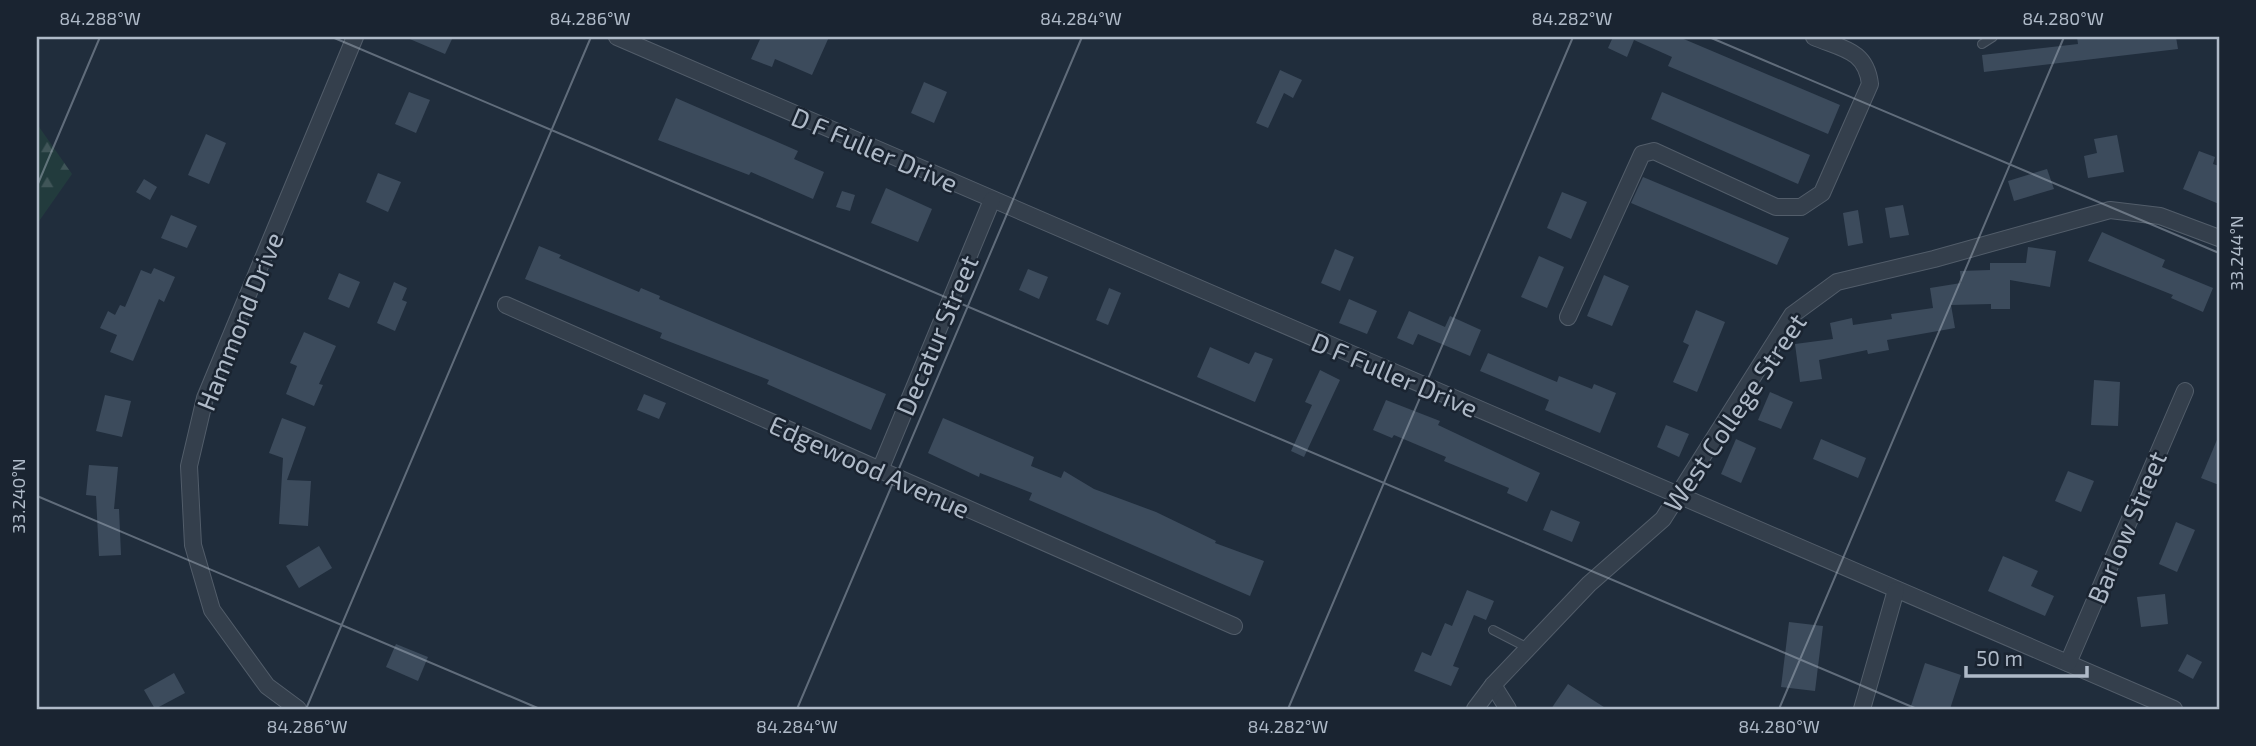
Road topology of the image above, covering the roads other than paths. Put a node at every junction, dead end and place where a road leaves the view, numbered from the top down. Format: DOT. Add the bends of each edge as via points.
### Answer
graph roads {
  1 [pos="355,37"];
  2 [pos="617,37"];
  3 [pos="1814,37"];
  4 [pos="1993,37"];
  5 [pos="1982,44"];
  6 [pos="992,200"];
  7 [pos="2219,238"];
  8 [pos="506,305"];
  9 [pos="1568,317"];
  10 [pos="2185,391"];
  11 [pos="880,470"];
  12 [pos="1680,496"];
  13 [pos="1896,590"];
  14 [pos="1234,626"];
  15 [pos="1493,630"];
  16 [pos="1528,648"];
  17 [pos="2068,663"];
  18 [pos="1493,685"];
  19 [pos="298,709"];
  20 [pos="1475,709"];
  21 [pos="1508,709"];
  22 [pos="1862,709"];
  23 [pos="2174,709"];
  1 -- 19 [label="street, Hammond Drive" via="205,398 189,466 193,545 212,610 267,686"];
  2 -- 6 [label="street, D F Fuller Drive"];
  3 -- 9 [label="street" via="1858,55 1868,66 1870,84 1822,193 1801,207 1776,207 1654,151 1642,155"];
  4 -- 5 [label="lane"];
  6 -- 11 [label="street, Decatur Street"];
  6 -- 12 [label="street, D F Fuller Drive"];
  7 -- 12 [label="street, West College Street" via="2160,216 2110,210 1837,282 1792,315"];
  8 -- 11 [label="street, Edgewood Avenue"];
  10 -- 17 [label="street, Barlow Street"];
  11 -- 14 [label="street, Edgewood Avenue"];
  12 -- 13 [label="street, D F Fuller Drive"];
  12 -- 16 [label="street, West College Street" via="1663,519 1589,584"];
  13 -- 17 [label="street, D F Fuller Drive"];
  13 -- 22 [label="street"];
  15 -- 16 [label="lane"];
  16 -- 18 [label="street, West College Street"];
  17 -- 23 [label="street, D F Fuller Drive"];
  18 -- 20 [label="street, West College Street"];
  18 -- 21 [label="street"];
}
